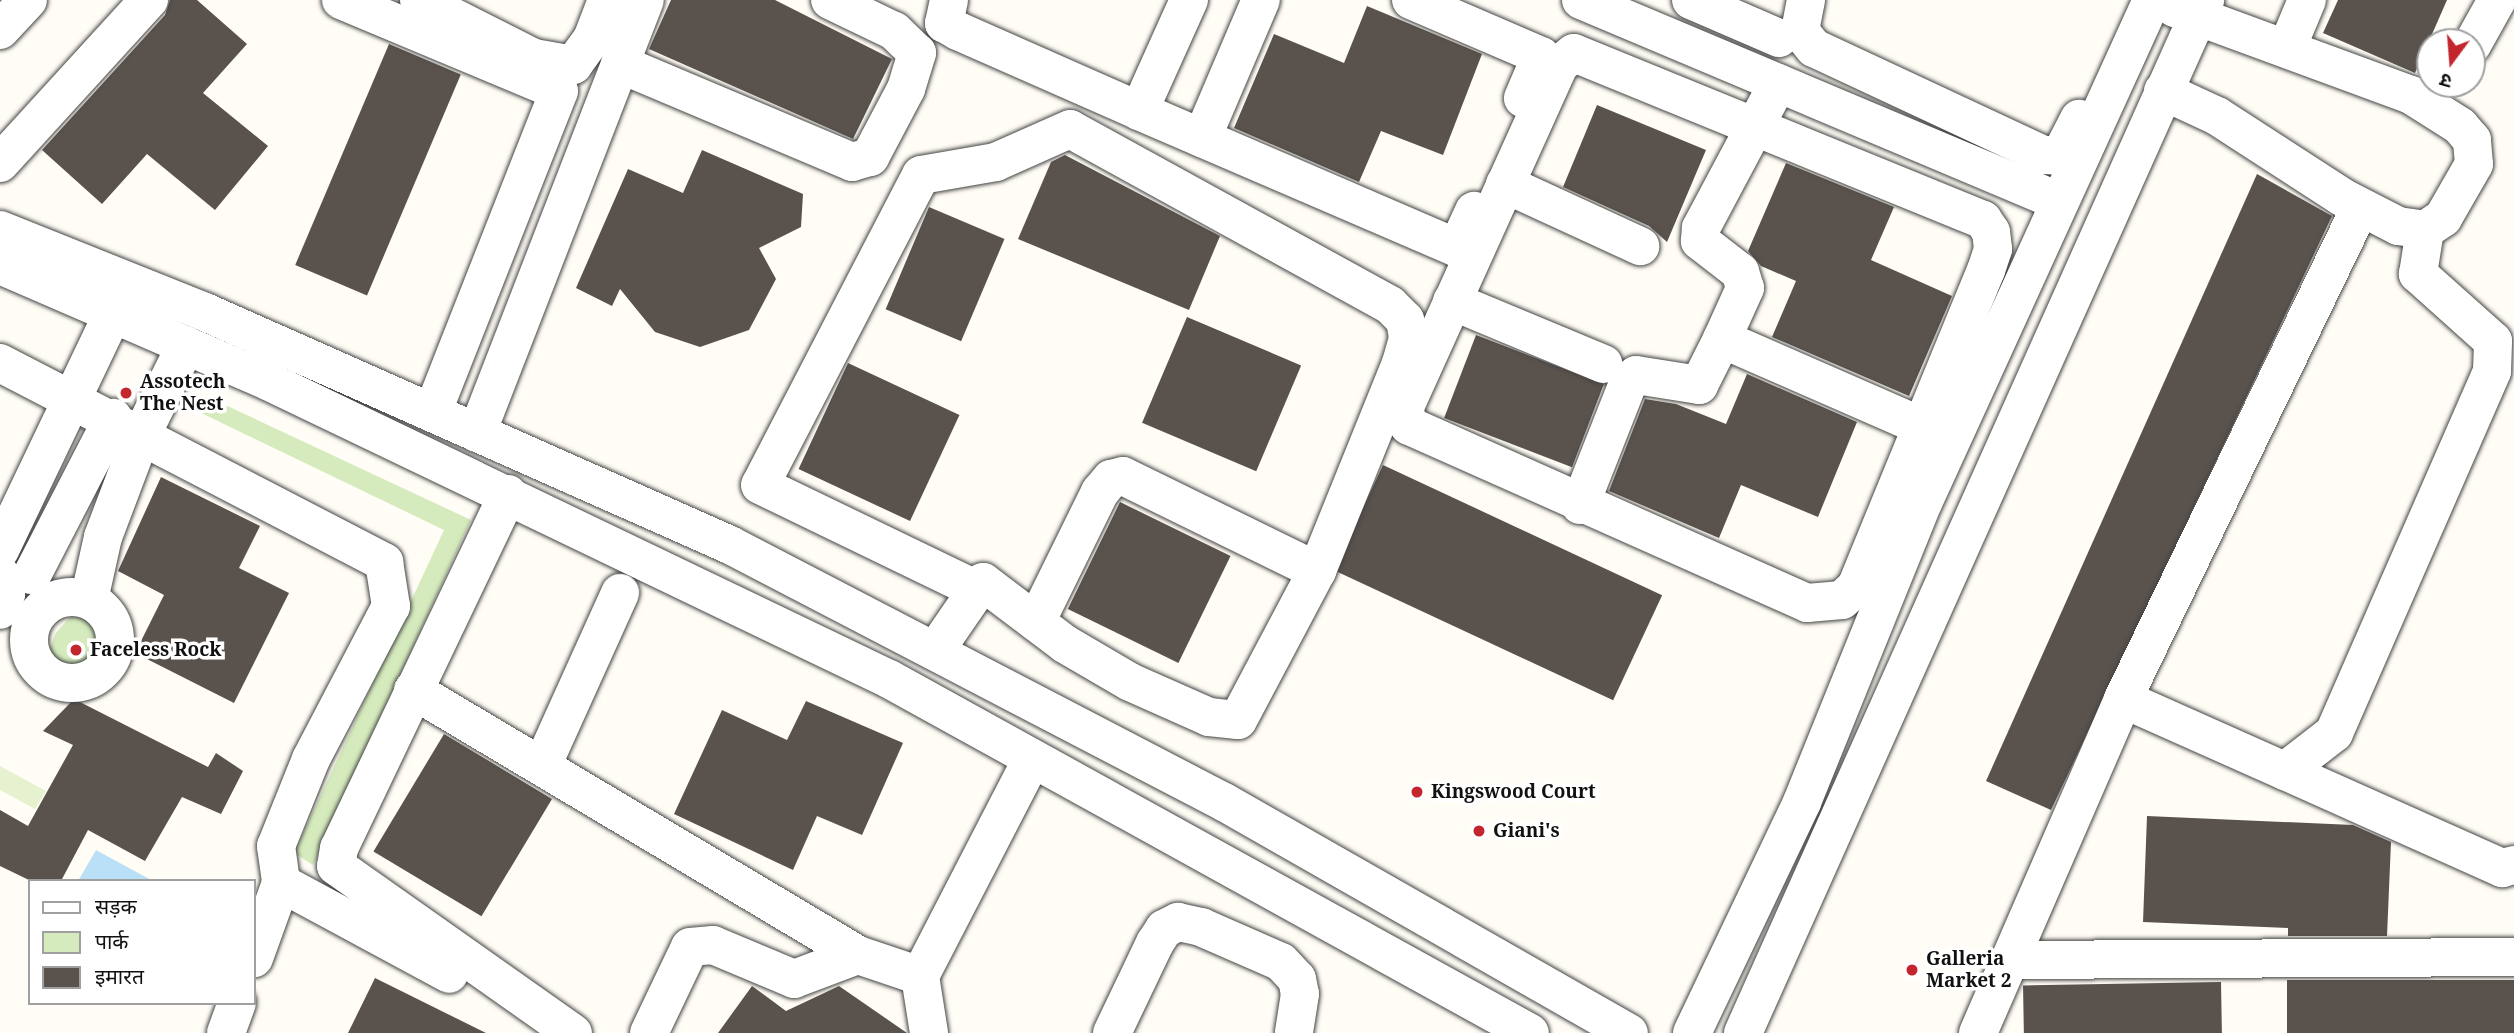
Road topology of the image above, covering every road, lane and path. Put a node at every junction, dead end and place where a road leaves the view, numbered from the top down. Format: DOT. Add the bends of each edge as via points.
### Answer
graph roads {
  1 [pos="28,0"];
  2 [pos="149,0"];
  3 [pos="341,0"];
  4 [pos="419,0"];
  5 [pos="607,0"];
  6 [pos="645,0"];
  7 [pos="830,0"];
  8 [pos="949,0"];
  9 [pos="1189,0"];
  10 [pos="1261,0"];
  11 [pos="1411,0"];
  12 [pos="1581,0"];
  13 [pos="1691,0"];
  14 [pos="1806,0"];
  15 [pos="2128,0"];
  16 [pos="2154,0"];
  17 [pos="2307,0"];
  18 [pos="2497,0"];
  19 [pos="2200,9"];
  20 [pos="2481,28"];
  21 [pos="0,30"];
  22 [pos="1779,38"];
  23 [pos="2287,48"];
  24 [pos="1845,62"];
  25 [pos="620,64"];
  26 [pos="1761,76"];
  27 [pos="2416,88"];
  28 [pos="2163,91"];
  29 [pos="2443,98"];
  30 [pos="1828,104"];
  31 [pos="1139,111"];
  32 [pos="1739,123"];
  33 [pos="1202,138"];
  34 [pos="0,163"];
  35 [pos="1505,184"];
  36 [pos="2057,201"];
  37 [pos="2360,208"];
  38 [pos="0,230"];
  39 [pos="2425,230"];
  40 [pos="1640,246"];
  41 [pos="0,265"];
  42 [pos="1452,301"];
  43 [pos="113,313"];
  44 [pos="244,329"];
  45 [pos="1722,339"];
  46 [pos="186,345"];
  47 [pos="0,363"];
  48 [pos="229,364"];
  49 [pos="1603,364"];
  50 [pos="74,397"];
  51 [pos="432,413"];
  52 [pos="127,426"];
  53 [pos="477,433"];
  54 [pos="1937,433"];
  55 [pos="508,494"];
  56 [pos="1580,505"];
  57 [pos="0,550"];
  58 [pos="1317,571"];
  59 [pos="16,574"];
  60 [pos="977,590"];
  61 [pos="620,593"];
  62 [pos="89,600"];
  63 [pos="1036,622"];
  64 [pos="7,630"];
  65 [pos="935,651"];
  66 [pos="413,690"];
  67 [pos="2123,699"];
  68 [pos="1032,759"];
  69 [pos="542,766"];
  70 [pos="2285,771"];
  71 [pos="1224,802"];
  72 [pos="1203,854"];
  73 [pos="2514,865"];
  74 [pos="281,883"];
  75 [pos="256,952"];
  76 [pos="858,955"];
  77 [pos="2514,957"];
  78 [pos="2010,960"];
  79 [pos="920,976"];
  80 [pos="236,1005"];
  81 [pos="226,1033"];
  82 [pos="536,1033"];
  83 [pos="572,1033"];
  84 [pos="649,1033"];
  85 [pos="929,1033"];
  86 [pos="1112,1033"];
  87 [pos="1294,1033"];
  88 [pos="1530,1033"];
  89 [pos="1629,1033"];
  90 [pos="1692,1033"];
  91 [pos="1743,1033"];
  92 [pos="1978,1033"];
  1 -- 21 [label="street"];
  2 -- 34 [label="street"];
  3 -- 51 [label="street" via="559,92"];
  4 -- 5 [label="street" via="534,58 573,65 592,39"];
  6 -- 25 [label="street"];
  7 -- 25 [label="street" via="894,31 916,53 906,89 870,157 852,162"];
  8 -- 31 [label="street" via="944,23"];
  9 -- 31 [label="street"];
  10 -- 33 [label="street"];
  11 -- 33 [label="street" via="1541,55 1457,248"];
  12 -- 26 [label="street"];
  13 -- 22 [label="street"];
  14 -- 24 [label="street" via="1800,31 1814,48"];
  15 -- 24 [label="street" via="2060,156 2043,155"];
  16 -- 19 [label="street"];
  16 -- 36 [label="street"];
  17 -- 23 [label="street"];
  18 -- 20 [label="street"];
  19 -- 23 [label="street"];
  19 -- 28 [label="street"];
  23 -- 27 [label="street"];
  24 -- 30 [label="street"];
  25 -- 53 [label="street"];
  26 -- 30 [label="street"];
  26 -- 32 [label="street"];
  28 -- 37 [label="street" via="2217,116"];
  28 -- 91 [label="street"];
  29 -- 39 [label="street" via="2472,141 2474,164 2443,218"];
  30 -- 36 [label="street"];
  31 -- 33 [label="street"];
  32 -- 35 [label="street" via="1574,53 1559,65"];
  32 -- 45 [label="street" via="1701,228 1700,241 1740,272 1745,288"];
  32 -- 54 [label="street" via="1983,220 1991,232 1993,249"];
  35 -- 40 [label="street"];
  35 -- 42 [label="street"];
  36 -- 54 [label="street"];
  37 -- 39 [label="street" via="2398,226"];
  37 -- 67 [label="street"];
  38 -- 44 [label="street"];
  39 -- 70 [label="street" via="2418,274 2493,341 2492,371 2334,733"];
  41 -- 43 [label="street"];
  42 -- 49 [label="street"];
  42 -- 56 [label="street" via="1404,409 1409,426"];
  43 -- 46 [label="street"];
  43 -- 50 [label="street"];
  44 -- 48 [label="street"];
  44 -- 51 [label="street"];
  45 -- 54 [label="street"];
  45 -- 56 [label="street" via="1699,385 1636,375 1628,383"];
  46 -- 48 [label="street"];
  46 -- 52 [label="street"];
  47 -- 50 [label="street"];
  48 -- 55 [label="street"];
  50 -- 52 [label="street"];
  50 -- 57 [label="street"];
  51 -- 53 [label="street"];
  52 -- 59 [label="street"];
  52 -- 62 [label="street"];
  52 -- 74 [label="street" via="384,562 391,606 311,759 276,846"];
  53 -- 65 [label="street" via="730,545"];
  54 -- 56 [label="street" via="1856,587 1825,606 1808,603"];
  54 -- 90 [label="street" via="1802,802"];
  55 -- 66 [label="street"];
  55 -- 68 [label="street" via="889,679"];
  58 -- 60 [label="street" via="1401,363 1408,338 1405,320 1390,305 1070,130 996,162 934,170 911,186 760,485"];
  58 -- 63 [label="street" via="1123,477 1111,479 1100,492"];
  58 -- 63 [label="street" via="1238,720 1209,717 1168,701"];
  59 -- 64 [label="street" via="6,594"];
  60 -- 63 [label="street" via="983,582"];
  60 -- 65 [label="street"];
  61 -- 69 [label="street"];
  62 -- 64 [label="street" via="75,597 48,604"];
  62 -- 64 [label="street" via="101,608 115,632 111,660 90,680 69,683 48,676"];
  65 -- 71 [label="street"];
  66 -- 69 [label="street"];
  66 -- 83 [label="street" via="339,848 336,866"];
  67 -- 70 [label="street"];
  67 -- 78 [label="street"];
  68 -- 72 [label="street"];
  68 -- 79 [label="street"];
  69 -- 76 [label="street"];
  70 -- 73 [label="street" via="2502,868"];
  71 -- 72 [label="street"];
  71 -- 89 [label="street"];
  72 -- 88 [label="street"];
  74 -- 75 [label="street"];
  74 -- 82 [label="street" via="520,1013 534,1024"];
  76 -- 79 [label="street"];
  76 -- 84 [label="street" via="794,979 713,945 690,947"];
  77 -- 78 [label="street"];
  78 -- 92 [label="street"];
  79 -- 85 [label="street"];
  80 -- 81 [label="street"];
  86 -- 87 [label="street" via="1155,943 1164,929 1178,922 1201,927 1281,962 1297,979 1300,994"];
}
